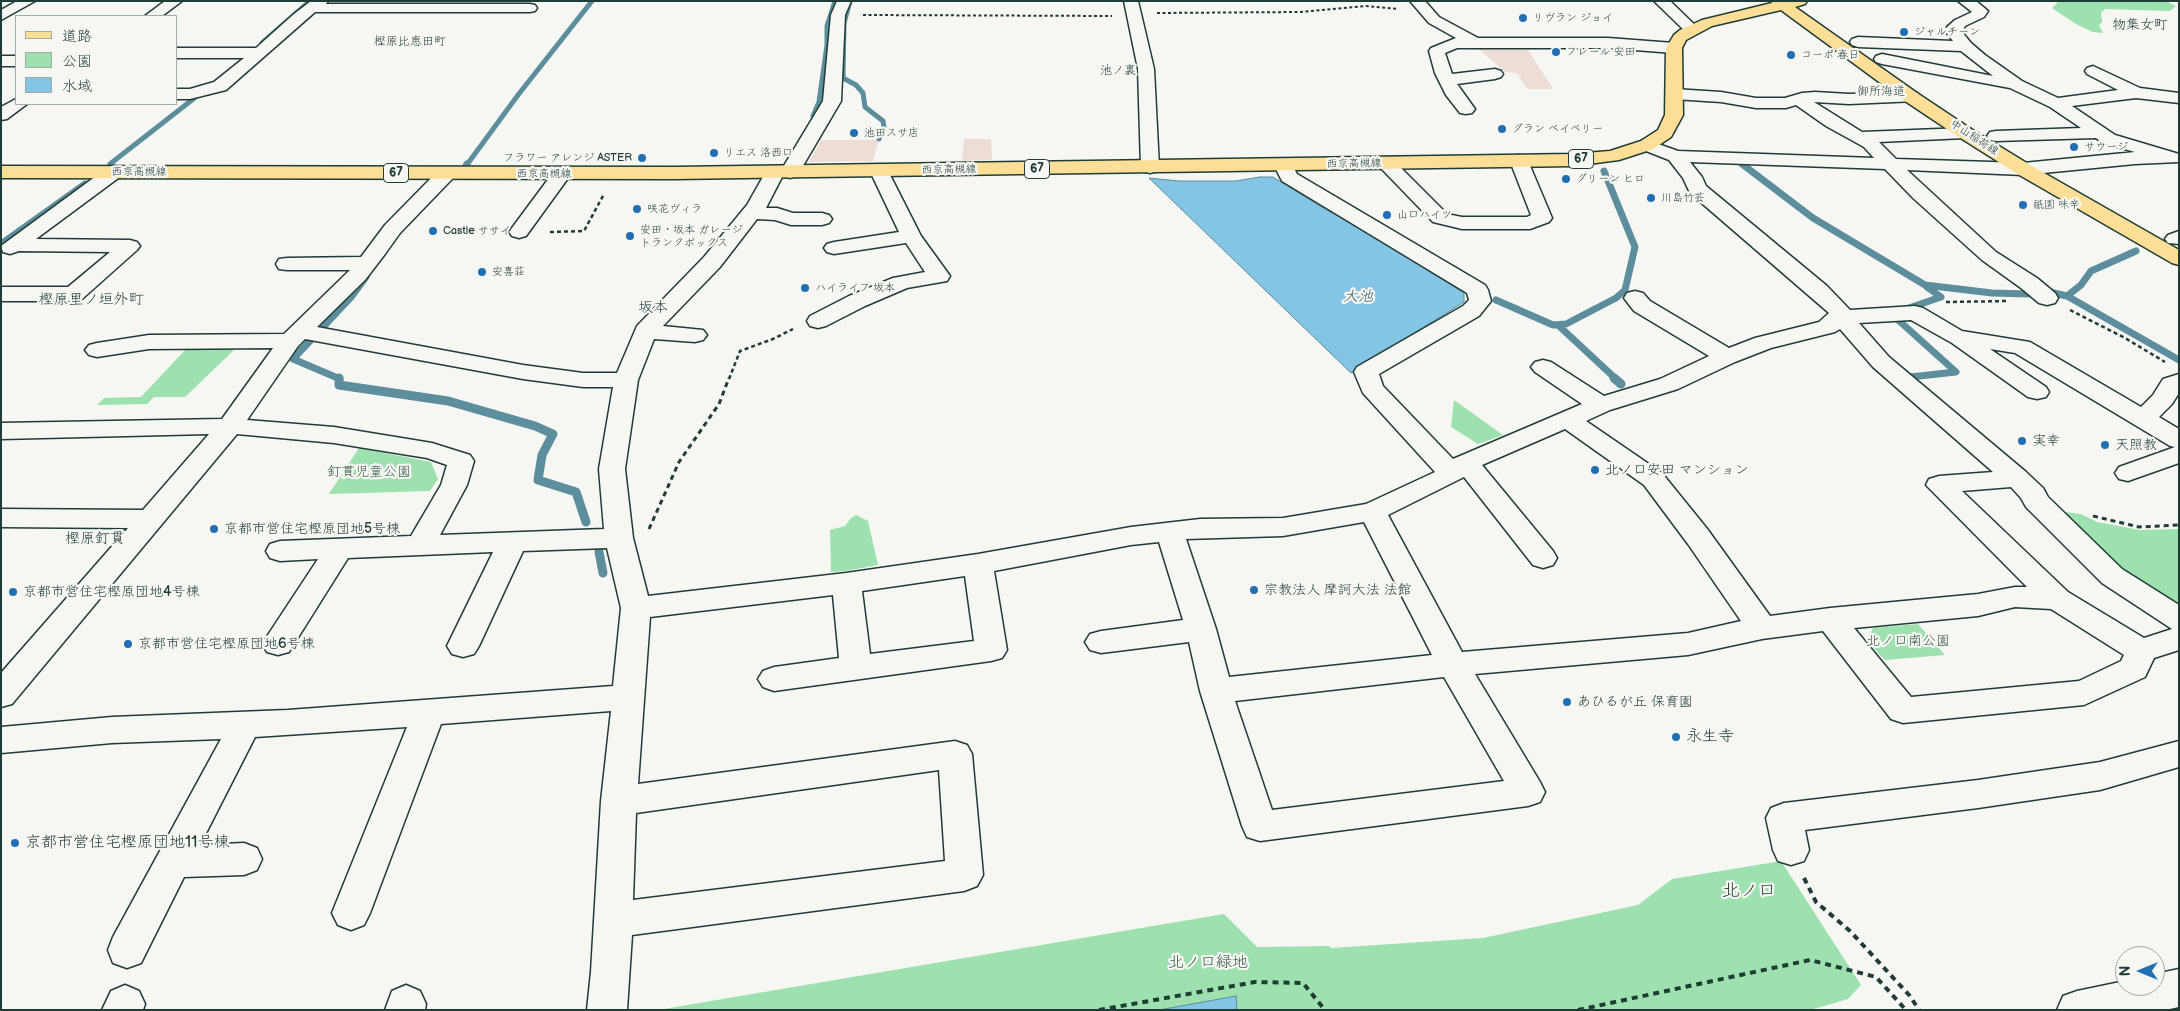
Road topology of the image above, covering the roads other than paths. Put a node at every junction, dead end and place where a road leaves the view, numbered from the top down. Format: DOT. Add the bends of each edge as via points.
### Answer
graph roads {
  1 [pos="28,1"];
  2 [pos="175,1"];
  3 [pos="1417,1"];
  4 [pos="1661,1"];
  5 [pos="1965,1"];
  6 [pos="1791,2"];
  7 [pos="316,5"];
  8 [pos="534,5"];
  9 [pos="430,8"];
  10 [pos="841,8"];
  11 [pos="1134,10"];
  12 [pos="154,15"];
  13 [pos="1,16"];
  14 [pos="415,20"];
  15 [pos="515,23"];
  16 [pos="1690,29"];
  17 [pos="1472,41"];
  18 [pos="1858,42"];
  19 [pos="1965,46"];
  20 [pos="1674,48"];
  21 [pos="178,53"];
  22 [pos="260,53"];
  23 [pos="1882,59"];
  24 [pos="1,60"];
  25 [pos="15,61"];
  26 [pos="2094,71"];
  27 [pos="1495,74"];
  28 [pos="1447,80"];
  29 [pos="2016,85"];
  30 [pos="2136,93"];
  31 [pos="178,94"];
  32 [pos="1674,94"];
  33 [pos="1911,97"];
  34 [pos="2179,98"];
  35 [pos="1798,99"];
  36 [pos="2056,103"];
  37 [pos="16,105"];
  38 [pos="1466,109"];
  39 [pos="1,115"];
  40 [pos="1965,132"];
  41 [pos="2098,133"];
  42 [pos="1996,136"];
  43 [pos="1860,137"];
  44 [pos="1648,145"];
  45 [pos="1676,156"];
  46 [pos="2177,158"];
  47 [pos="1519,162"];
  48 [pos="1385,163"];
  49 [pos="1890,164"];
  50 [pos="1283,165"];
  51 [pos="1150,167"];
  52 [pos="2049,167"];
  53 [pos="2023,169"];
  54 [pos="879,171"];
  55 [pos="1,172"];
  56 [pos="114,172"];
  57 [pos="782,172"];
  58 [pos="446,174"];
  59 [pos="562,174"];
  60 [pos="752,213"];
  61 [pos="822,219"];
  62 [pos="519,232"];
  63 [pos="911,236"];
  64 [pos="2178,244"];
  65 [pos="834,248"];
  66 [pos="7,249"];
  67 [pos="367,263"];
  68 [pos="287,264"];
  69 [pos="1,294"];
  70 [pos="1635,298"];
  71 [pos="2047,298"];
  72 [pos="1842,317"];
  73 [pos="818,321"];
  74 [pos="645,331"];
  75 [pos="696,335"];
  76 [pos="295,336"];
  77 [pos="1956,337"];
  78 [pos="97,350"];
  79 [pos="1727,357"];
  80 [pos="1544,366"];
  81 [pos="2175,373"];
  82 [pos="626,380"];
  83 [pos="2037,392"];
  84 [pos="1601,405"];
  85 [pos="2143,419"];
  86 [pos="1568,420"];
  87 [pos="230,426"];
  88 [pos="1,431"];
  89 [pos="2179,440"];
  90 [pos="2179,454"];
  91 [pos="1459,468"];
  92 [pos="2128,472"];
  93 [pos="2017,478"];
  94 [pos="1372,512"];
  95 [pos="150,519"];
  96 [pos="7,523"];
  97 [pos="1170,532"];
  98 [pos="619,538"];
  99 [pos="513,542"];
  100 [pos="420,545"];
  101 [pos="339,548"];
  102 [pos="280,551"];
  103 [pos="1543,558"];
  104 [pos="978,564"];
  105 [pos="846,583"];
  106 [pos="2057,599"];
  107 [pos="636,608"];
  108 [pos="1830,619"];
  109 [pos="2179,620"];
  110 [pos="1762,628"];
  111 [pos="1200,629"];
  112 [pos="2179,638"];
  113 [pos="1101,642"];
  114 [pos="278,644"];
  115 [pos="463,646"];
  116 [pos="2141,651"];
  117 [pos="1453,664"];
  118 [pos="856,666"];
  119 [pos="774,678"];
  120 [pos="1216,691"];
  121 [pos="1,695"];
  122 [pos="628,697"];
  123 [pos="429,712"];
  124 [pos="245,724"];
  125 [pos="1,740"];
  126 [pos="2179,754"];
  127 [pos="619,801"];
  128 [pos="1791,850"];
  129 [pos="244,859"];
  130 [pos="173,862"];
  131 [pos="351,913"];
  132 [pos="613,920"];
  133 [pos="128,950"];
  134 [pos="2179,988"];
  135 [pos="607,1010"];
  136 [pos="2077,1010"];
  1 -- 13 [label="street"];
  2 -- 12 [label="street"];
  3 -- 17 [label="street" via="1434,20"];
  4 -- 16 [label="street"];
  5 -- 19 [label="street" via="1981,11 1955,27 1957,37"];
  6 -- 16 [label="main road"];
  6 -- 18 [label="main road, 中山稲荷線"];
  6 -- 33 [label="main road, 中山稲荷線"];
  7 -- 9 [label="street"];
  7 -- 22 [label="street"];
  8 -- 9 [label="street"];
  8 -- 15 [label="street"];
  9 -- 14 [label="street"];
  10 -- 57 [label="street" via="832,100"];
  11 -- 51 [label="street" via="1146,69"];
  16 -- 20 [label="main road" via="1679,38"];
  17 -- 20 [label="street" via="1608,43"];
  17 -- 28 [label="street" via="1455,43 1437,51"];
  18 -- 19 [label="street"];
  18 -- 23 [label="main road, 中山稲荷線"];
  19 -- 29 [label="street"];
  20 -- 32 [label="main road, 西京高槻線 / 67"];
  21 -- 22 [label="street"];
  22 -- 31 [label="street" via="220,86"];
  23 -- 29 [label="street"];
  23 -- 42 [label="main road, 中山稲荷線"];
  24 -- 25 [label="street"];
  26 -- 30 [label="street"];
  27 -- 28 [label="street"];
  28 -- 38 [label="street"];
  29 -- 36 [label="street"];
  30 -- 34 [label="street"];
  30 -- 36 [label="street"];
  32 -- 35 [label="street" via="1756,103 1786,103"];
  32 -- 44 [label="main road, 西京高槻線 / 67" via="1674,115 1665,133"];
  33 -- 35 [label="street"];
  33 -- 40 [label="main road, 中山稲荷線"];
  35 -- 43 [label="street"];
  36 -- 41 [label="street"];
  37 -- 39 [label="street"];
  40 -- 43 [label="street"];
  40 -- 53 [label="main road, 中山稲荷線"];
  41 -- 42 [label="street"];
  41 -- 46 [label="street" via="2138,149"];
  42 -- 52 [label="main road, 中山稲荷線"];
  43 -- 49 [label="street"];
  44 -- 45 [label="street"];
  44 -- 47 [label="main road, 西京高槻線 / 67" via="1612,156"];
  45 -- 49 [label="street"];
  45 -- 72 [label="street" via="1697,189 1819,291"];
  46 -- 52 [label="street" via="2135,158"];
  47 -- 48 [label="main road, 西京高槻線 / 67"];
  47 -- 48 [label="street" via="1542,218 1530,223 1462,223 1440,218"];
  48 -- 50 [label="main road, 西京高槻線 / 67"];
  49 -- 53 [label="street"];
  49 -- 71 [label="street" via="1989,256"];
  50 -- 51 [label="main road, 西京高槻線 / 67"];
  50 -- 91 [label="street" via="1289,177 1477,290 1480,301 1471,311 1366,372 1372,388"];
  51 -- 54 [label="main road, 西京高槻線 / 67"];
  52 -- 53 [label="street"];
  52 -- 64 [label="main road, 中山稲荷線"];
  53 -- 64 [label="main road, 中山稲荷線"];
  54 -- 57 [label="main road, 西京高槻線 / 67"];
  54 -- 63 [label="street"];
  55 -- 56 [label="main road, 西京高槻線 / 67"];
  56 -- 58 [label="main road, 西京高槻線 / 67"];
  56 -- 66 [label="street"];
  57 -- 59 [label="main road, 西京高槻線 / 67"];
  57 -- 60 [label="street"];
  58 -- 59 [label="main road, 西京高槻線 / 67"];
  58 -- 67 [label="street" via="392,229"];
  59 -- 62 [label="street"];
  60 -- 61 [label="street" via="777,214 791,219"];
  60 -- 74 [label="street" via="712,262"];
  63 -- 65 [label="street"];
  63 -- 73 [label="street" via="939,276 901,283"];
  66 -- 69 [label="street" via="130,246 74,294"];
  67 -- 68 [label="street"];
  67 -- 76 [label="street"];
  70 -- 79 [label="street" via="1642,306"];
  72 -- 77 [label="street" via="1915,313"];
  72 -- 79 [label="street" via="1827,327 1763,343"];
  72 -- 93 [label="street" via="1881,362"];
  74 -- 75 [label="street"];
  74 -- 82 [label="street"];
  76 -- 78 [label="street" via="239,343 149,342"];
  76 -- 82 [label="street" via="583,380"];
  76 -- 87 [label="street"];
  77 -- 83 [label="street"];
  77 -- 85 [label="street" via="2022,347"];
  79 -- 84 [label="street" via="1668,384"];
  80 -- 84 [label="street"];
  81 -- 85 [label="street" via="2163,399"];
  82 -- 98 [label="street" via="612,469"];
  84 -- 86 [label="street"];
  85 -- 89 [label="street"];
  86 -- 91 [label="street"];
  86 -- 110 [label="street" via="1653,479"];
  87 -- 88 [label="street"];
  87 -- 95 [label="street"];
  87 -- 100 [label="street" via="334,435 432,450 461,460 454,485"];
  90 -- 92 [label="street"];
  91 -- 94 [label="street"];
  91 -- 103 [label="street"];
  93 -- 106 [label="street" via="1939,485"];
  93 -- 109 [label="street" via="2112,576"];
  94 -- 97 [label="street" via="1283,527 1200,528"];
  94 -- 117 [label="street"];
  95 -- 96 [label="street"];
  95 -- 121 [label="street"];
  97 -- 104 [label="street"];
  97 -- 111 [label="street"];
  98 -- 99 [label="street"];
  98 -- 107 [label="street"];
  99 -- 100 [label="street"];
  99 -- 115 [label="street"];
  100 -- 101 [label="street"];
  101 -- 102 [label="street"];
  101 -- 114 [label="street"];
  104 -- 105 [label="street"];
  104 -- 118 [label="street" via="991,650"];
  105 -- 107 [label="street"];
  105 -- 118 [label="street"];
  106 -- 108 [label="street" via="2014,597 1978,604"];
  106 -- 116 [label="street"];
  107 -- 122 [label="street"];
  108 -- 110 [label="street"];
  108 -- 116 [label="street" via="1903,710 2084,693 2134,669"];
  110 -- 117 [label="street" via="1688,644"];
  111 -- 113 [label="street"];
  111 -- 120 [label="street"];
  112 -- 116 [label="street"];
  117 -- 120 [label="street"];
  117 -- 120 [label="street" via="1528,792 1260,826"];
  118 -- 119 [label="street"];
  122 -- 123 [label="street"];
  122 -- 127 [label="street"];
  123 -- 124 [label="street"];
  123 -- 131 [label="street"];
  124 -- 125 [label="street" via="112,730"];
  124 -- 130 [label="street"];
  126 -- 128 [label="street" via="2100,776 1784,818"];
  127 -- 132 [label="street"];
  127 -- 132 [label="street" via="955,754 964,875"];
  129 -- 130 [label="street"];
  130 -- 133 [label="street"];
  132 -- 135 [label="street"];
  134 -- 136 [label="street"];
}
